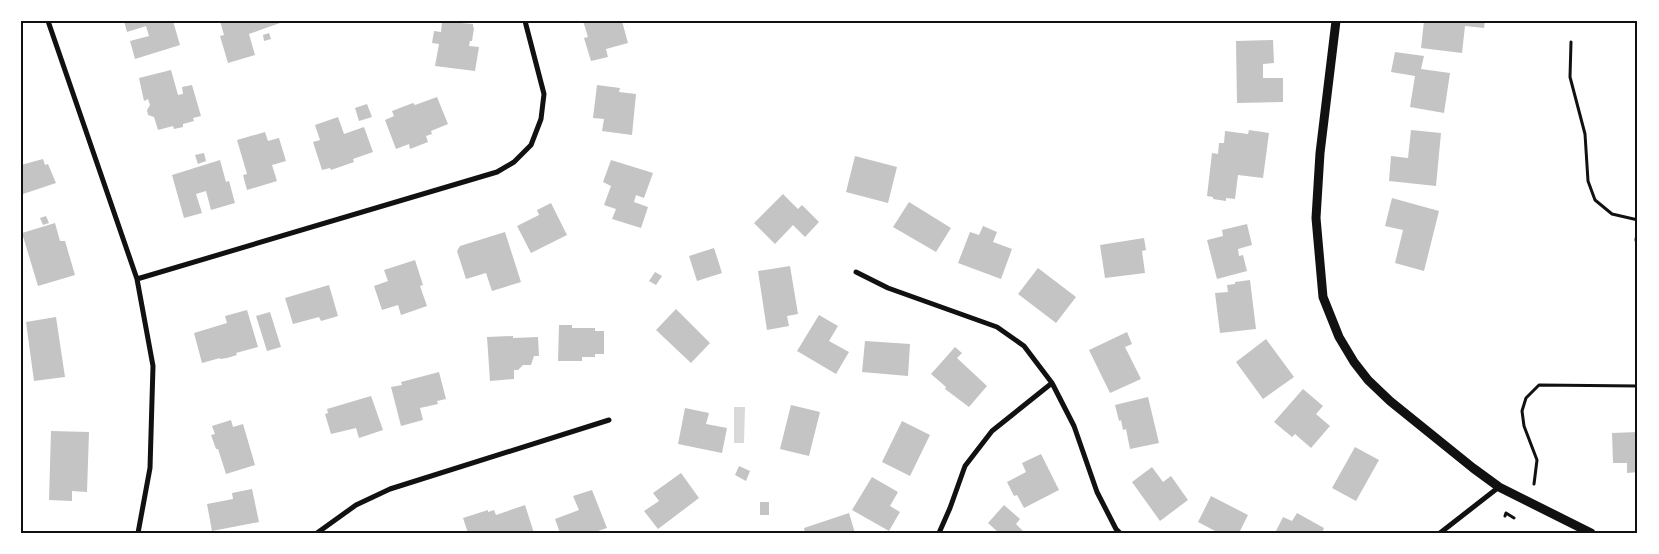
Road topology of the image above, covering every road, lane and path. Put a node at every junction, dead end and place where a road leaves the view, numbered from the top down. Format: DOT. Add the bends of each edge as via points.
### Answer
graph roads {
  1 [pos="48,21"];
  2 [pos="525,21"];
  3 [pos="1336,21"];
  4 [pos="1571,42"];
  5 [pos="1638,220"];
  6 [pos="1638,227"];
  7 [pos="1638,248"];
  8 [pos="856,272"];
  9 [pos="137,280"];
  10 [pos="1052,383"];
  11 [pos="1638,386"];
  12 [pos="609,420"];
  13 [pos="1534,484"];
  14 [pos="1500,487"];
  15 [pos="1505,516"];
  16 [pos="1514,518"];
  17 [pos="138,533"];
  18 [pos="317,533"];
  19 [pos="939,533"];
  20 [pos="1120,533"];
  21 [pos="1440,533"];
  22 [pos="1591,533"];
  1 -- 9 [label="street"];
  2 -- 9 [label="street" via="544,94 541,119 531,145 514,162 497,172"];
  3 -- 14 [label="street" via="1320,153 1316,218 1323,297 1339,337 1368,380"];
  4 -- 5 [label="path" via="1570,77 1585,134 1592,194 1612,214"];
  6 -- 7 [label="path"];
  8 -- 10 [label="street" via="888,288 997,327 1024,346"];
  9 -- 17 [label="street" via="153,366 150,468"];
  10 -- 19 [label="street" via="992,431 965,466"];
  10 -- 20 [label="street" via="1074,426 1097,492"];
  11 -- 13 [label="path" via="1539,385 1526,398 1522,411 1537,460"];
  12 -- 18 [label="street" via="390,489 356,505"];
  14 -- 21 [label="street"];
  14 -- 22 [label="street"];
  15 -- 16 [label="path" via="1506,513"];
}
